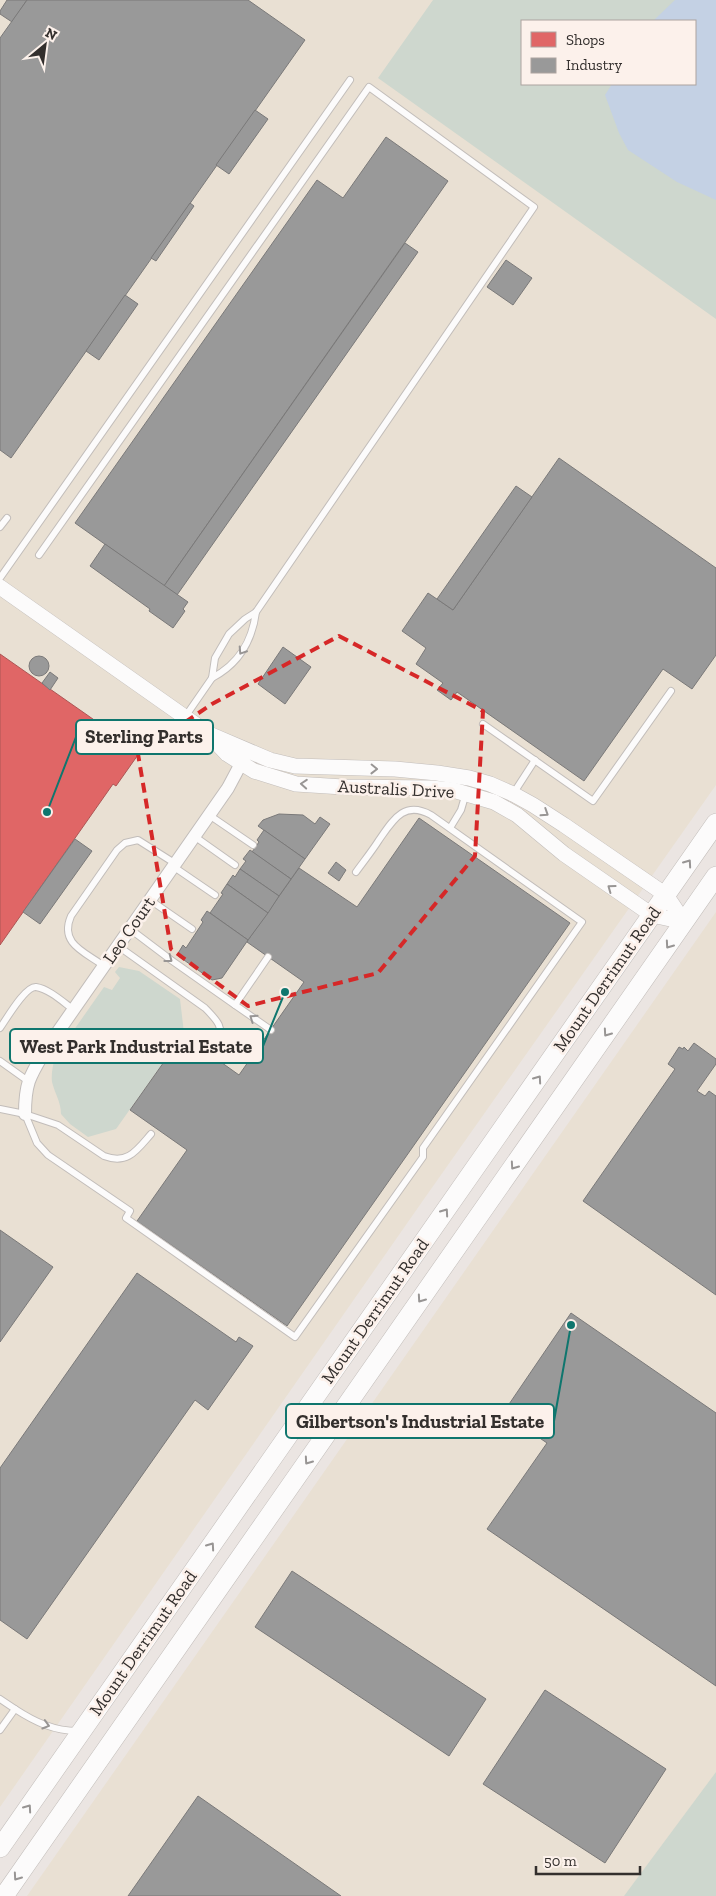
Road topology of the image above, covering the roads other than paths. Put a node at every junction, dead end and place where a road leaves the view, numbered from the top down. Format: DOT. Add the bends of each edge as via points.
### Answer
graph roads {
  1 [pos="350,80"];
  2 [pos="7,518"];
  3 [pos="0,527"];
  4 [pos="39,555"];
  5 [pos="1,588"];
  6 [pos="256,612"];
  7 [pos="212,678"];
  8 [pos="671,691"];
  9 [pos="185,717"];
  10 [pos="484,724"];
  11 [pos="245,757"];
  12 [pos="535,760"];
  13 [pos="469,778"];
  14 [pos="466,794"];
  15 [pos="513,794"];
  16 [pos="506,809"];
  17 [pos="209,815"];
  18 [pos="716,823"];
  19 [pos="450,828"];
  20 [pos="194,836"];
  21 [pos="252,845"];
  22 [pos="175,865"];
  23 [pos="235,865"];
  24 [pos="356,872"];
  25 [pos="716,876"];
  26 [pos="215,895"];
  27 [pos="666,895"];
  28 [pos="150,900"];
  29 [pos="652,915"];
  30 [pos="684,922"];
  31 [pos="130,929"];
  32 [pos="192,929"];
  33 [pos="118,946"];
  34 [pos="268,957"];
  35 [pos="104,966"];
  36 [pos="235,1005"];
  37 [pos="74,1010"];
  38 [pos="0,1028"];
  39 [pos="271,1030"];
  40 [pos="219,1046"];
  41 [pos="0,1061"];
  42 [pos="28,1082"];
  43 [pos="0,1109"];
  44 [pos="25,1114"];
  45 [pos="151,1134"];
  46 [pos="0,1699"];
  47 [pos="14,1709"];
  48 [pos="0,1730"];
  49 [pos="82,1731"];
  50 [pos="0,1848"];
  51 [pos="4,1896"];
  1 -- 5 [label="lane"];
  2 -- 3 [label="lane"];
  4 -- 6 [label="lane" via="369,87 534,207"];
  5 -- 9 [label="street, Australis Drive"];
  6 -- 7 [label="lane" via="230,634 215,658"];
  6 -- 7 [label="lane, one-way" via="254,628 238,657 227,670"];
  7 -- 9 [label="lane"];
  8 -- 12 [label="lane" via="593,801"];
  9 -- 11 [label="street, Australis Drive"];
  10 -- 12 [label="lane"];
  11 -- 13 [label="street, Australis Drive, one-way" via="295,766 395,769"];
  14 -- 11 [label="street, Australis Drive, one-way" via="431,788 296,784 268,777"];
  11 -- 17 [label="street, Leo Court"];
  12 -- 15 [label="lane"];
  13 -- 14 [label="lane"];
  13 -- 15 [label="street, Australis Drive"];
  14 -- 16 [label="street, Australis Drive"];
  14 -- 19 [label="lane"];
  15 -- 16 [label="lane"];
  15 -- 27 [label="street, Australis Drive, one-way"];
  29 -- 16 [label="street, Australis Drive, one-way"];
  17 -- 20 [label="street, Leo Court"];
  17 -- 21 [label="lane"];
  27 -- 18 [label="main road, Mount Derrimut Road, one-way"];
  19 -- 24 [label="lane" via="425,812 407,810 394,819"];
  19 -- 44 [label="lane" via="582,922 422,1148 423,1157 295,1337 126,1218 130,1211 48,1155 37,1142"];
  20 -- 22 [label="street, Leo Court"];
  20 -- 23 [label="lane"];
  22 -- 26 [label="lane"];
  22 -- 28 [label="street, Leo Court"];
  22 -- 35 [label="lane" via="138,840 125,843 117,850 67,925 71,942"];
  25 -- 30 [label="main road, Mount Derrimut Road"];
  27 -- 29 [label="main road, Mount Derrimut Road"];
  27 -- 30 [label="street"];
  28 -- 31 [label="street, Leo Court"];
  28 -- 32 [label="lane"];
  29 -- 30 [label="street"];
  49 -- 29 [label="main road, Mount Derrimut Road, one-way"];
  30 -- 51 [label="main road, Mount Derrimut Road, one-way"];
  31 -- 33 [label="street, Leo Court"];
  31 -- 36 [label="lane, one-way"];
  33 -- 35 [label="street, Leo Court"];
  33 -- 40 [label="lane" via="205,1008 221,1029"];
  34 -- 36 [label="lane"];
  35 -- 37 [label="street, Leo Court"];
  39 -- 36 [label="lane, one-way"];
  37 -- 38 [label="lane" via="47,991 30,988"];
  37 -- 42 [label="street, Leo Court" via="46,1049"];
  41 -- 42 [label="lane"];
  42 -- 44 [label="street, Leo Court"];
  43 -- 44 [label="lane"];
  44 -- 45 [label="lane" via="58,1125 113,1160 132,1155"];
  46 -- 47 [label="lane"];
  47 -- 48 [label="lane"];
  47 -- 49 [label="lane, one-way" via="36,1723 61,1730"];
  50 -- 49 [label="main road, Mount Derrimut Road, one-way"];
}
